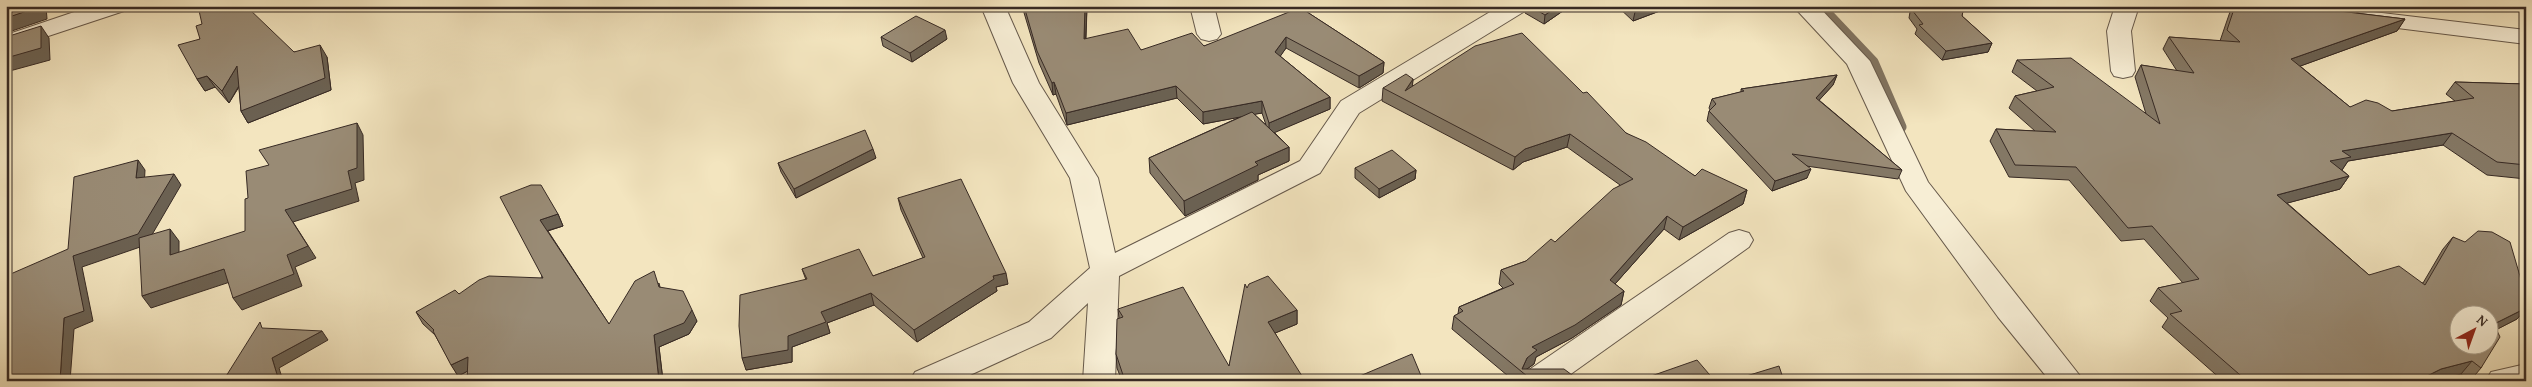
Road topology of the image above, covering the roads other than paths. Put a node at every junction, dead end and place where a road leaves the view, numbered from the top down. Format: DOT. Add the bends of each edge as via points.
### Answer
graph roads {
  1 [pos="116,6"];
  2 [pos="993,6"];
  3 [pos="1202,6"];
  4 [pos="1517,6"];
  5 [pos="1805,6"];
  6 [pos="2127,6"];
  7 [pos="2340,16"];
  8 [pos="1209,34"];
  9 [pos="2526,37"];
  10 [pos="6,43"];
  11 [pos="2123,71"];
  12 [pos="1739,240"];
  13 [pos="1105,271"];
  14 [pos="2526,376"];
  15 [pos="926,381"];
  16 [pos="1099,381"];
  17 [pos="1537,381"];
  18 [pos="2068,381"];
  19 [pos="2502,381"];
  1 -- 10 [label="street"];
  2 -- 13 [label="street" via="1026,83 1084,178"];
  3 -- 8 [label="street"];
  4 -- 13 [label="street" via="1350,107 1310,167"];
  5 -- 18 [label="street" via="1858,61 1916,185"];
  6 -- 11 [label="street" via="2119,30"];
  7 -- 9 [label="street"];
  12 -- 17 [label="street"];
  13 -- 15 [label="street" via="1040,330"];
  13 -- 16 [label="street"];
  14 -- 19 [label="street"];
}
